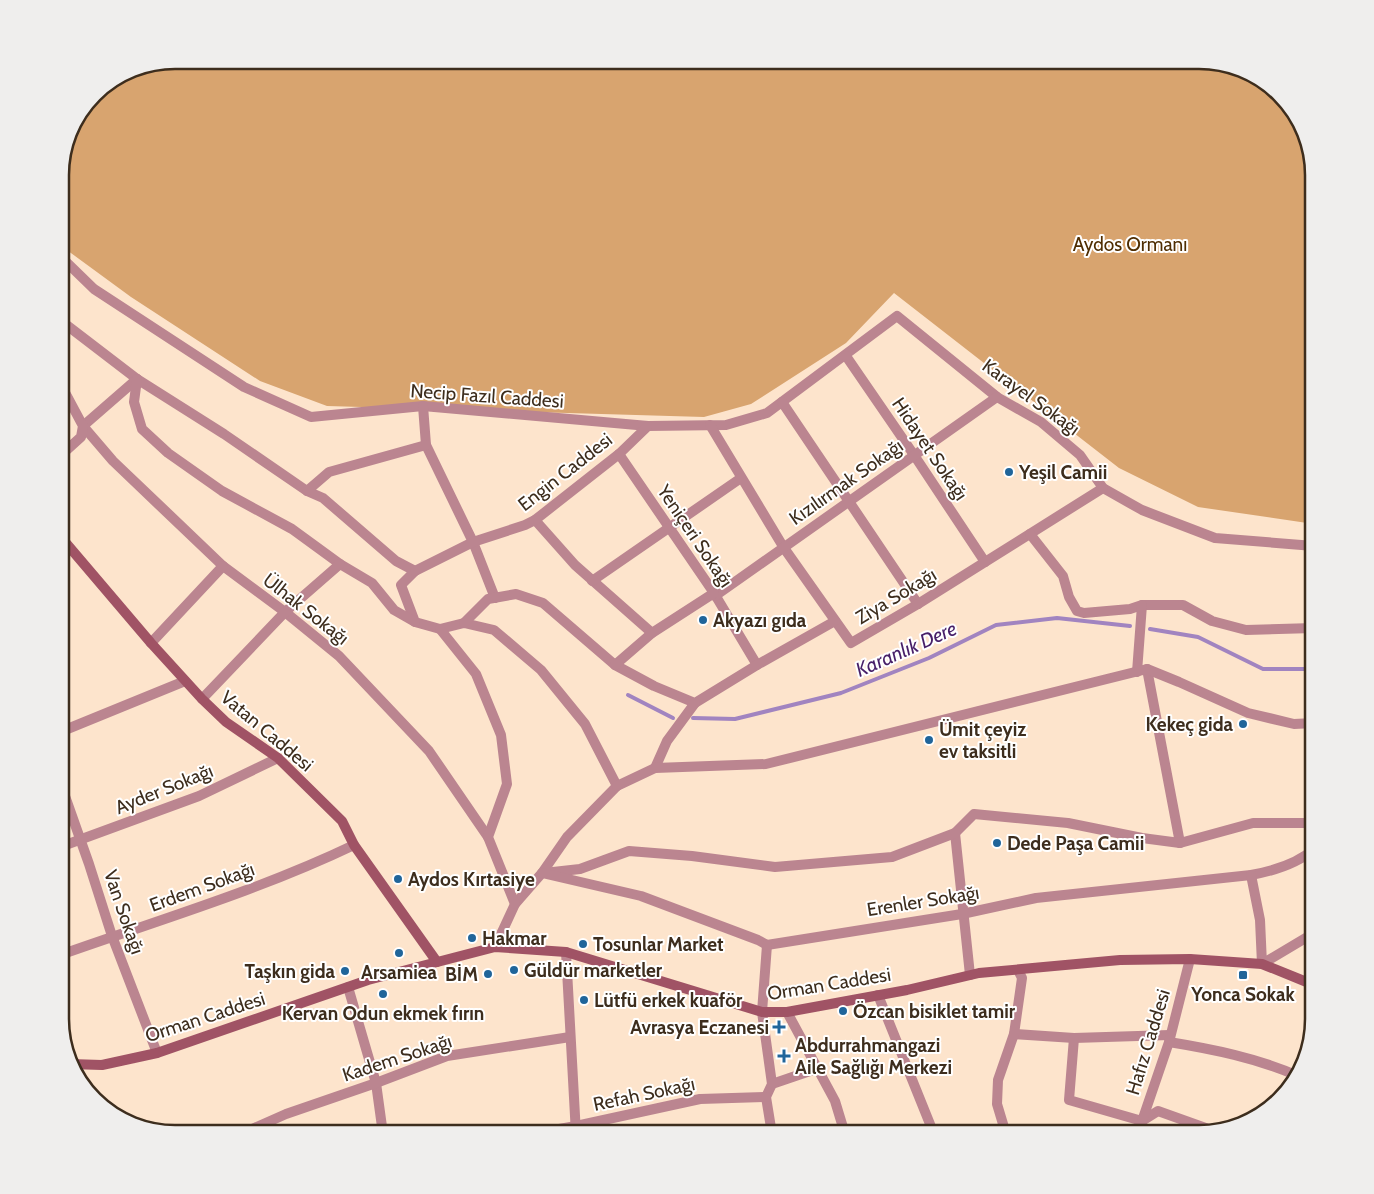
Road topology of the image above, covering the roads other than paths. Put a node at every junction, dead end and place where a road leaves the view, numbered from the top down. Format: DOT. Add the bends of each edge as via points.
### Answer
graph roads {
  1 [pos="69,265"];
  2 [pos="897,316"];
  3 [pos="69,327"];
  4 [pos="846,356"];
  5 [pos="137,379"];
  6 [pos="997,396"];
  7 [pos="69,400"];
  8 [pos="782,402"];
  9 [pos="423,406"];
  10 [pos="710,425"];
  11 [pos="83,426"];
  12 [pos="648,426"];
  13 [pos="426,445"];
  14 [pos="69,448"];
  15 [pos="619,454"];
  16 [pos="914,455"];
  17 [pos="741,478"];
  18 [pos="1102,488"];
  19 [pos="307,491"];
  20 [pos="850,501"];
  21 [pos="535,520"];
  22 [pos="669,528"];
  23 [pos="1030,534"];
  24 [pos="473,542"];
  25 [pos="1305,545"];
  26 [pos="69,547"];
  27 [pos="784,548"];
  28 [pos="985,562"];
  29 [pos="340,564"];
  30 [pos="223,566"];
  31 [pos="415,571"];
  32 [pos="592,581"];
  33 [pos="714,595"];
  34 [pos="495,598"];
  35 [pos="918,604"];
  36 [pos="1142,605"];
  37 [pos="285,612"];
  38 [pos="415,622"];
  39 [pos="835,622"];
  40 [pos="464,623"];
  41 [pos="1305,628"];
  42 [pos="440,629"];
  43 [pos="652,634"];
  44 [pos="151,643"];
  45 [pos="615,665"];
  46 [pos="757,665"];
  47 [pos="1142,670"];
  48 [pos="185,681"];
  49 [pos="202,699"];
  50 [pos="695,703"];
  51 [pos="1305,723"];
  52 [pos="69,728"];
  53 [pos="278,758"];
  54 [pos="655,768"];
  55 [pos="617,786"];
  56 [pos="69,807"];
  57 [pos="1305,823"];
  58 [pos="955,833"];
  59 [pos="488,837"];
  60 [pos="81,840"];
  61 [pos="1180,843"];
  62 [pos="69,844"];
  63 [pos="354,845"];
  64 [pos="1305,855"];
  65 [pos="542,873"];
  66 [pos="1251,875"];
  67 [pos="515,904"];
  68 [pos="962,914"];
  69 [pos="112,936"];
  70 [pos="1305,938"];
  71 [pos="767,944"];
  72 [pos="495,947"];
  73 [pos="69,952"];
  74 [pos="566,952"];
  75 [pos="1190,959"];
  76 [pos="437,962"];
  77 [pos="1262,964"];
  78 [pos="1018,970"];
  79 [pos="970,975"];
  80 [pos="1305,981"];
  81 [pos="348,987"];
  82 [pos="878,995"];
  83 [pos="762,1012"];
  84 [pos="787,1012"];
  85 [pos="1014,1034"];
  86 [pos="570,1037"];
  87 [pos="1074,1038"];
  88 [pos="1169,1038"];
  89 [pos="157,1053"];
  90 [pos="79,1064"];
  91 [pos="816,1069"];
  92 [pos="1291,1073"];
  93 [pos="376,1083"];
  94 [pos="772,1084"];
  95 [pos="766,1096"];
  96 [pos="1142,1120"];
  97 [pos="261,1125"];
  98 [pos="382,1125"];
  99 [pos="576,1125"];
  100 [pos="596,1125"];
  101 [pos="771,1125"];
  102 [pos="842,1125"];
  103 [pos="930,1125"];
  104 [pos="1003,1125"];
  105 [pos="1141,1125"];
  106 [pos="1197,1125"];
  1 -- 9 [label="street, Necip Fazıl Caddesi" via="94,289 244,387 311,417"];
  2 -- 4 [label="street, Necip Fazıl Caddesi"];
  2 -- 6 [label="street, Karayel Sokağı"];
  3 -- 5 [label="street"];
  4 -- 8 [label="street, Necip Fazıl Caddesi"];
  4 -- 16 [label="street, Hidayet Sokağı"];
  5 -- 11 [label="street"];
  5 -- 19 [label="street"];
  5 -- 29 [label="street" via="134,402 142,429 168,453 222,491 292,529"];
  6 -- 16 [label="street, Kızılırmak Sokağı"];
  6 -- 18 [label="street, Karayel Sokağı" via="1041,422 1080,455"];
  7 -- 11 [label="street, Ülhak Sokağı"];
  8 -- 10 [label="street, Necip Fazıl Caddesi" via="767,412 726,425"];
  8 -- 20 [label="street"];
  9 -- 12 [label="street, Necip Fazıl Caddesi"];
  9 -- 13 [label="street"];
  10 -- 12 [label="street, Necip Fazıl Caddesi"];
  10 -- 17 [label="street, Ziya Sokağı"];
  11 -- 14 [label="street" via="81,437"];
  11 -- 30 [label="street, Ülhak Sokağı" via="113,461"];
  12 -- 15 [label="street, Engin Caddesi"];
  13 -- 19 [label="street" via="329,472"];
  13 -- 24 [label="street"];
  15 -- 21 [label="street, Engin Caddesi"];
  15 -- 22 [label="street, Yeniçeri Sokağı"];
  16 -- 20 [label="street, Kızılırmak Sokağı"];
  16 -- 28 [label="street, Hidayet Sokağı"];
  17 -- 22 [label="street"];
  17 -- 27 [label="street, Ziya Sokağı"];
  18 -- 23 [label="street, Ziya Sokağı"];
  18 -- 25 [label="street, Karayel Sokağı" via="1142,510 1216,538"];
  19 -- 31 [label="street" via="323,498 396,561"];
  20 -- 27 [label="street, Kızılırmak Sokağı"];
  20 -- 35 [label="street"];
  21 -- 24 [label="street, Engin Caddesi"];
  21 -- 32 [label="street"];
  22 -- 32 [label="street"];
  22 -- 33 [label="street, Yeniçeri Sokağı"];
  23 -- 28 [label="street, Ziya Sokağı"];
  23 -- 36 [label="street" via="1063,576 1077,611 1130,609"];
  24 -- 31 [label="street, Engin Caddesi"];
  24 -- 34 [label="street"];
  26 -- 44 [label="street, Vatan Caddesi"];
  27 -- 33 [label="street, Kızılırmak Sokağı"];
  27 -- 39 [label="street, Ziya Sokağı"];
  28 -- 35 [label="street, Ziya Sokağı"];
  29 -- 37 [label="street"];
  29 -- 38 [label="street" via="372,583 394,610"];
  30 -- 37 [label="street, Ülhak Sokağı"];
  30 -- 44 [label="street"];
  31 -- 38 [label="street" via="401,585"];
  32 -- 43 [label="street"];
  33 -- 43 [label="street, Kızılırmak Sokağı"];
  33 -- 46 [label="street, Yeniçeri Sokağı"];
  34 -- 40 [label="street" via="488,599"];
  34 -- 45 [label="street" via="516,594 543,603"];
  35 -- 39 [label="street, Ziya Sokağı" via="851,643"];
  36 -- 41 [label="street" via="1183,605 1212,621 1246,630"];
  36 -- 47 [label="street"];
  37 -- 49 [label="street"];
  37 -- 59 [label="street, Ülhak Sokağı" via="339,656 429,751"];
  38 -- 42 [label="street"];
  39 -- 46 [label="street"];
  40 -- 42 [label="street"];
  40 -- 55 [label="street" via="494,630 542,670 585,724"];
  42 -- 59 [label="street" via="476,674 501,735 507,784"];
  43 -- 45 [label="street, Kızılırmak Sokağı"];
  44 -- 48 [label="street, Vatan Caddesi"];
  45 -- 50 [label="street"];
  46 -- 50 [label="street"];
  47 -- 51 [label="street" via="1179,682 1248,713 1294,724"];
  47 -- 54 [label="street" via="766,764"];
  47 -- 61 [label="street"];
  48 -- 49 [label="street, Vatan Caddesi"];
  48 -- 52 [label="street"];
  49 -- 53 [label="street, Vatan Caddesi" via="226,722"];
  50 -- 54 [label="street" via="667,741"];
  53 -- 60 [label="street, Ayder Sokağı" via="199,796"];
  53 -- 63 [label="street, Vatan Caddesi" via="342,821"];
  54 -- 55 [label="street"];
  55 -- 65 [label="street" via="567,838"];
  56 -- 60 [label="street, Van Sokağı"];
  57 -- 61 [label="street" via="1253,823"];
  58 -- 61 [label="street" via="974,814 1068,823"];
  58 -- 65 [label="street" via="892,857 775,867 629,851 580,870"];
  58 -- 68 [label="street"];
  59 -- 67 [label="street, Ülhak Sokağı"];
  60 -- 62 [label="street, Ayder Sokağı"];
  60 -- 69 [label="street, Van Sokağı"];
  63 -- 69 [label="street, Erdem Sokağı" via="309,867"];
  63 -- 76 [label="street, Vatan Caddesi"];
  64 -- 66 [label="street, Erenler Sokağı" via="1271,872"];
  65 -- 67 [label="street"];
  65 -- 71 [label="street" via="641,896"];
  66 -- 68 [label="street, Erenler Sokağı" via="1036,898"];
  66 -- 77 [label="street" via="1260,920"];
  67 -- 72 [label="street"];
  68 -- 71 [label="street, Erenler Sokağı"];
  68 -- 79 [label="street"];
  69 -- 73 [label="street, Erdem Sokağı"];
  69 -- 89 [label="street, Van Sokağı"];
  70 -- 77 [label="street"];
  71 -- 83 [label="street"];
  72 -- 74 [label="street, Orman Caddesi"];
  72 -- 76 [label="street, Orman Caddesi"];
  74 -- 83 [label="street, Orman Caddesi"];
  74 -- 86 [label="street"];
  75 -- 77 [label="street, Orman Caddesi"];
  75 -- 78 [label="street, Orman Caddesi" via="1120,960"];
  75 -- 88 [label="street, Hafız Caddesi"];
  76 -- 81 [label="street, Orman Caddesi"];
  77 -- 80 [label="street, Orman Caddesi"];
  78 -- 79 [label="street, Orman Caddesi"];
  78 -- 85 [label="street" via="1022,978"];
  79 -- 82 [label="street, Orman Caddesi"];
  81 -- 89 [label="street, Orman Caddesi"];
  81 -- 93 [label="street"];
  82 -- 84 [label="street, Orman Caddesi"];
  82 -- 103 [label="street"];
  83 -- 84 [label="street, Orman Caddesi"];
  83 -- 94 [label="street"];
  84 -- 91 [label="street"];
  85 -- 87 [label="street"];
  85 -- 104 [label="street" via="998,1080 997,1104"];
  86 -- 93 [label="street, Kadem Sokağı" via="447,1056"];
  86 -- 99 [label="street"];
  87 -- 88 [label="street"];
  87 -- 96 [label="street" via="1069,1100"];
  88 -- 92 [label="street" via="1274,1065"];
  88 -- 96 [label="street, Hafız Caddesi"];
  89 -- 90 [label="street, Orman Caddesi" via="102,1065"];
  91 -- 94 [label="street"];
  91 -- 102 [label="street" via="835,1101"];
  93 -- 97 [label="street, Kadem Sokağı"];
  93 -- 98 [label="street"];
  94 -- 95 [label="street"];
  95 -- 100 [label="street, Refah Sokağı" via="700,1099"];
  95 -- 101 [label="street"];
  96 -- 105 [label="street, Hafız Caddesi"];
  96 -- 106 [label="street" via="1158,1111"];
}
